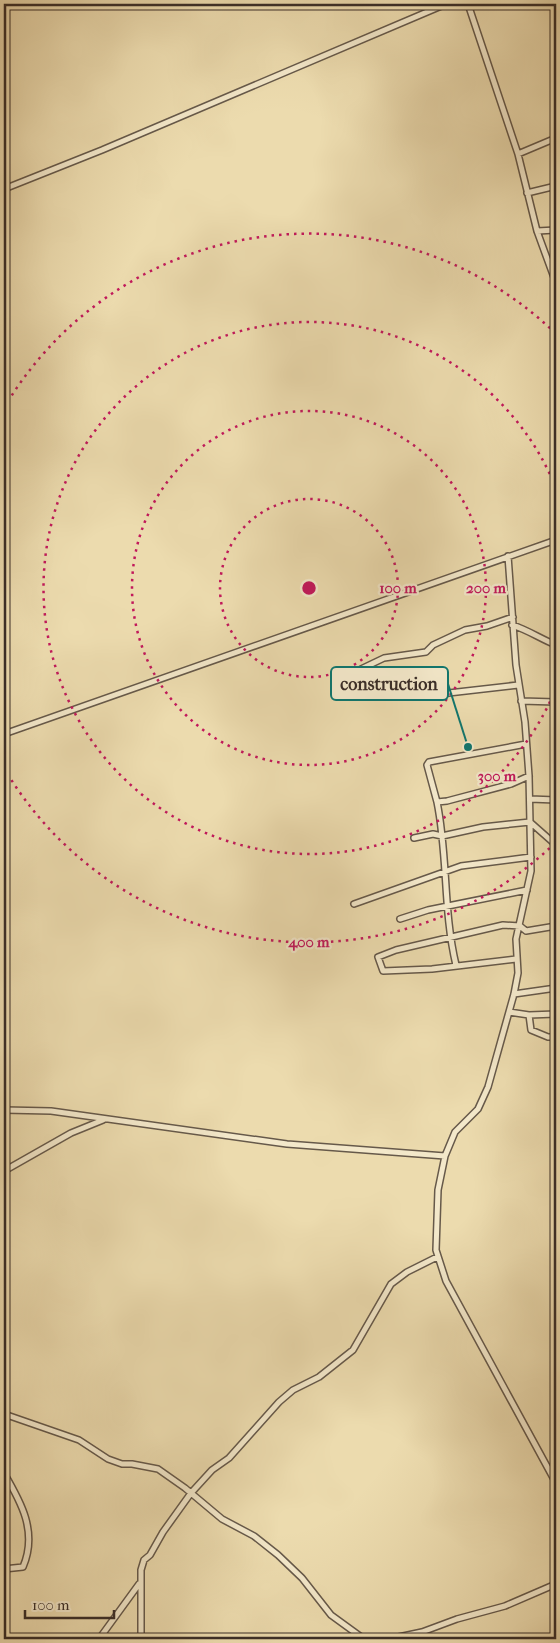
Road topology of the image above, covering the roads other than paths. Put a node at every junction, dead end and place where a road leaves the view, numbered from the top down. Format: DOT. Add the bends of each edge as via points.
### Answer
graph roads {
  1 [pos="446,4"];
  2 [pos="468,4"];
  3 [pos="556,138"];
  4 [pos="518,154"];
  5 [pos="556,186"];
  6 [pos="4,189"];
  7 [pos="527,194"];
  8 [pos="556,230"];
  9 [pos="537,231"];
  10 [pos="556,283"];
  11 [pos="556,540"];
  12 [pos="508,556"];
  13 [pos="513,617"];
  14 [pos="512,625"];
  15 [pos="556,645"];
  16 [pos="361,669"];
  17 [pos="518,685"];
  18 [pos="431,695"];
  19 [pos="521,701"];
  20 [pos="556,702"];
  21 [pos="4,734"];
  22 [pos="526,744"];
  23 [pos="529,776"];
  24 [pos="530,799"];
  25 [pos="556,800"];
  26 [pos="437,802"];
  27 [pos="530,822"];
  28 [pos="442,836"];
  29 [pos="414,838"];
  30 [pos="556,845"];
  31 [pos="531,857"];
  32 [pos="444,873"];
  33 [pos="527,890"];
  34 [pos="354,904"];
  35 [pos="447,907"];
  36 [pos="400,918"];
  37 [pos="520,926"];
  38 [pos="556,926"];
  39 [pos="450,937"];
  40 [pos="516,959"];
  41 [pos="456,965"];
  42 [pos="556,988"];
  43 [pos="514,994"];
  44 [pos="509,1012"];
  45 [pos="556,1014"];
  46 [pos="529,1015"];
  47 [pos="556,1037"];
  48 [pos="4,1110"];
  49 [pos="108,1119"];
  50 [pos="444,1156"];
  51 [pos="4,1171"];
  52 [pos="438,1257"];
  53 [pos="4,1414"];
  54 [pos="4,1473"];
  55 [pos="556,1483"];
  56 [pos="192,1493"];
  57 [pos="4,1568"];
  58 [pos="139,1584"];
  59 [pos="556,1584"];
  60 [pos="99,1639"];
  61 [pos="141,1639"];
  62 [pos="364,1639"];
  63 [pos="388,1639"];
  1 -- 6 [label="street"];
  2 -- 4 [label="street"];
  3 -- 4 [label="street"];
  4 -- 7 [label="street"];
  5 -- 7 [label="street"];
  7 -- 9 [label="street"];
  8 -- 9 [label="street"];
  9 -- 10 [label="street"];
  11 -- 12 [label="street"];
  12 -- 13 [label="street"];
  12 -- 21 [label="street"];
  13 -- 14 [label="street"];
  13 -- 16 [label="street" via="454,634 426,652 384,658"];
  14 -- 15 [label="street"];
  14 -- 17 [label="street"];
  17 -- 18 [label="street"];
  17 -- 19 [label="street"];
  19 -- 20 [label="street"];
  19 -- 22 [label="street"];
  22 -- 23 [label="street"];
  22 -- 26 [label="street" via="429,762 427,765"];
  23 -- 24 [label="street"];
  23 -- 26 [label="street" via="511,784"];
  24 -- 25 [label="street"];
  24 -- 27 [label="street"];
  26 -- 28 [label="street"];
  27 -- 28 [label="street"];
  27 -- 30 [label="street"];
  27 -- 31 [label="street"];
  28 -- 29 [label="street" via="433,834"];
  28 -- 32 [label="street"];
  31 -- 32 [label="street" via="461,866"];
  31 -- 33 [label="street"];
  32 -- 34 [label="street"];
  32 -- 35 [label="street"];
  33 -- 35 [label="street" via="496,894"];
  33 -- 37 [label="street"];
  35 -- 36 [label="street"];
  35 -- 39 [label="street"];
  37 -- 38 [label="street" via="526,931"];
  37 -- 39 [label="street" via="503,925"];
  37 -- 40 [label="street"];
  39 -- 41 [label="street"];
  39 -- 41 [label="street" via="396,950 378,958 383,972"];
  40 -- 41 [label="street"];
  40 -- 43 [label="street" via="518,972"];
  42 -- 43 [label="street"];
  43 -- 44 [label="street"];
  44 -- 46 [label="street"];
  44 -- 50 [label="street" via="483,1101 455,1132"];
  45 -- 46 [label="street"];
  46 -- 47 [label="street" via="531,1030"];
  48 -- 49 [label="street"];
  49 -- 50 [label="street" via="279,1143"];
  49 -- 51 [label="street" via="71,1133"];
  50 -- 52 [label="street" via="438,1190"];
  52 -- 55 [label="street" via="446,1281"];
  52 -- 56 [label="street" via="397,1278 353,1350 319,1376 292,1390"];
  53 -- 56 [label="street" via="79,1440 108,1459 158,1469"];
  54 -- 57 [label="street" via="29,1526 23,1567"];
  56 -- 58 [label="street" via="144,1560"];
  56 -- 62 [label="street" via="222,1519 254,1536 278,1555 331,1614"];
  58 -- 60 [label="street"];
  58 -- 61 [label="street"];
  59 -- 63 [label="street" via="505,1606"];
}
